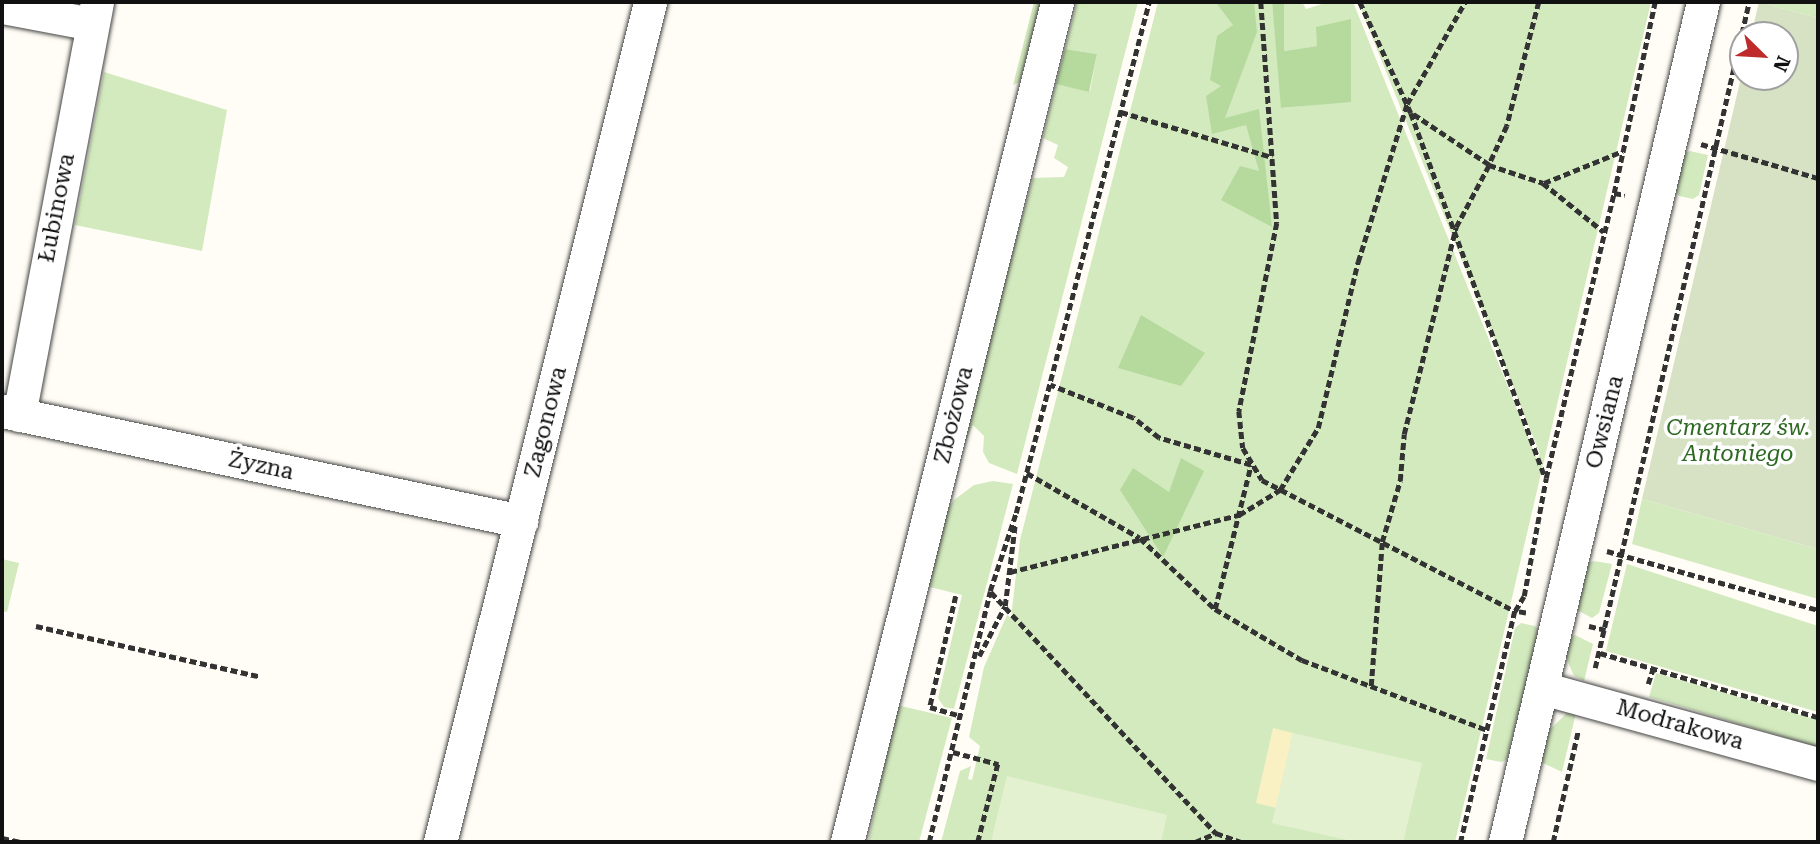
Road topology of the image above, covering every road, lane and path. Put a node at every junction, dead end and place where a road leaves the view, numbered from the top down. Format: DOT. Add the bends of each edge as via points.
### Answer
graph roads {
  1 [pos="650,2"];
  2 [pos="1057,2"];
  3 [pos="1149,2"];
  4 [pos="1261,2"];
  5 [pos="1360,2"];
  6 [pos="1465,2"];
  7 [pos="1539,2"];
  8 [pos="1656,2"];
  9 [pos="1703,2"];
  10 [pos="1749,2"];
  11 [pos="2,7"];
  12 [pos="95,13"];
  13 [pos="1407,104"];
  14 [pos="1121,112"];
  15 [pos="1411,113"];
  16 [pos="1674,138"];
  17 [pos="1716,147"];
  18 [pos="1623,151"];
  19 [pos="1272,157"];
  20 [pos="1489,165"];
  21 [pos="1818,178"];
  22 [pos="1543,183"];
  23 [pos="1614,192"];
  24 [pos="1455,231"];
  25 [pos="1604,232"];
  26 [pos="1050,385"];
  27 [pos="10,413"];
  28 [pos="1251,466"];
  29 [pos="1027,473"];
  30 [pos="1546,478"];
  31 [pos="1280,489"];
  32 [pos="1016,513"];
  33 [pos="1239,515"];
  34 [pos="521,521"];
  35 [pos="1140,538"];
  36 [pos="1382,542"];
  37 [pos="1575,542"];
  38 [pos="1622,555"];
  39 [pos="1010,572"];
  40 [pos="990,591"];
  41 [pos="956,596"];
  42 [pos="1005,607"];
  43 [pos="1215,609"];
  44 [pos="1818,610"];
  45 [pos="36,626"];
  46 [pos="1600,653"];
  47 [pos="975,662"];
  48 [pos="258,677"];
  49 [pos="1371,686"];
  50 [pos="1542,688"];
  51 [pos="1589,699"];
  52 [pos="962,716"];
  53 [pos="1818,717"];
  54 [pos="1487,730"];
  55 [pos="953,752"];
  56 [pos="1818,764"];
  57 [pos="1216,833"];
  58 [pos="2,838"];
  59 [pos="850,838"];
  60 [pos="21,842"];
  61 [pos="440,842"];
  62 [pos="929,842"];
  63 [pos="978,842"];
  64 [pos="1195,842"];
  65 [pos="1241,842"];
  66 [pos="1461,842"];
  67 [pos="1505,842"];
  68 [pos="1553,842"];
  1 -- 34 [label="street, Zagonowa"];
  2 -- 59 [label="street, Zbożowa"];
  3 -- 14 [label="path"];
  4 -- 19 [label="path"];
  5 -- 13 [label="path"];
  6 -- 13 [label="path"];
  7 -- 20 [label="path" via="1507,126"];
  8 -- 18 [label="path"];
  9 -- 16 [label="street, Owsiana"];
  10 -- 17 [label="path"];
  11 -- 12 [label="street"];
  12 -- 27 [label="street, Łubinowa"];
  13 -- 15 [label="path"];
  13 -- 31 [label="path" via="1357,262 1318,428"];
  14 -- 19 [label="path"];
  14 -- 26 [label="path"];
  15 -- 20 [label="path"];
  15 -- 24 [label="path"];
  16 -- 17 [label="path"];
  16 -- 37 [label="street, Owsiana"];
  17 -- 21 [label="path"];
  17 -- 38 [label="path"];
  18 -- 22 [label="path"];
  18 -- 23 [label="path"];
  19 -- 28 [label="path" via="1277,222 1239,411 1243,448"];
  20 -- 22 [label="path"];
  20 -- 24 [label="path"];
  22 -- 25 [label="path"];
  24 -- 30 [label="path"];
  24 -- 36 [label="path" via="1404,434 1400,481"];
  26 -- 28 [label="path" via="1133,418 1159,438"];
  26 -- 29 [label="path"];
  27 -- 34 [label="street, Żyzna"];
  28 -- 31 [label="path" via="1262,480"];
  28 -- 33 [label="path"];
  29 -- 32 [label="path"];
  29 -- 35 [label="path"];
  31 -- 33 [label="path"];
  31 -- 36 [label="path"];
  32 -- 39 [label="path"];
  32 -- 40 [label="path"];
  33 -- 35 [label="path"];
  33 -- 43 [label="path"];
  34 -- 61 [label="street, Zagonowa"];
  35 -- 39 [label="path"];
  35 -- 43 [label="path"];
  36 -- 49 [label="path"];
  36 -- 54 [label="path" via="1516,611"];
  37 -- 38 [label="path"];
  37 -- 50 [label="street, Owsiana"];
  38 -- 44 [label="path"];
  38 -- 46 [label="path"];
  39 -- 42 [label="path"];
  40 -- 42 [label="path"];
  40 -- 47 [label="path"];
  41 -- 52 [label="path" via="930,707"];
  42 -- 47 [label="path"];
  42 -- 57 [label="path"];
  43 -- 49 [label="path" via="1302,660"];
  45 -- 48 [label="path"];
  46 -- 51 [label="path"];
  46 -- 53 [label="path"];
  47 -- 52 [label="path"];
  49 -- 54 [label="path"];
  50 -- 51 [label="street, Modrakowa"];
  50 -- 67 [label="street, Owsiana"];
  51 -- 56 [label="street, Modrakowa"];
  51 -- 68 [label="path"];
  52 -- 55 [label="path"];
  54 -- 66 [label="path"];
  55 -- 62 [label="path"];
  55 -- 63 [label="path" via="998,764"];
  57 -- 64 [label="path"];
  57 -- 65 [label="path"];
  58 -- 60 [label="path"];
}
